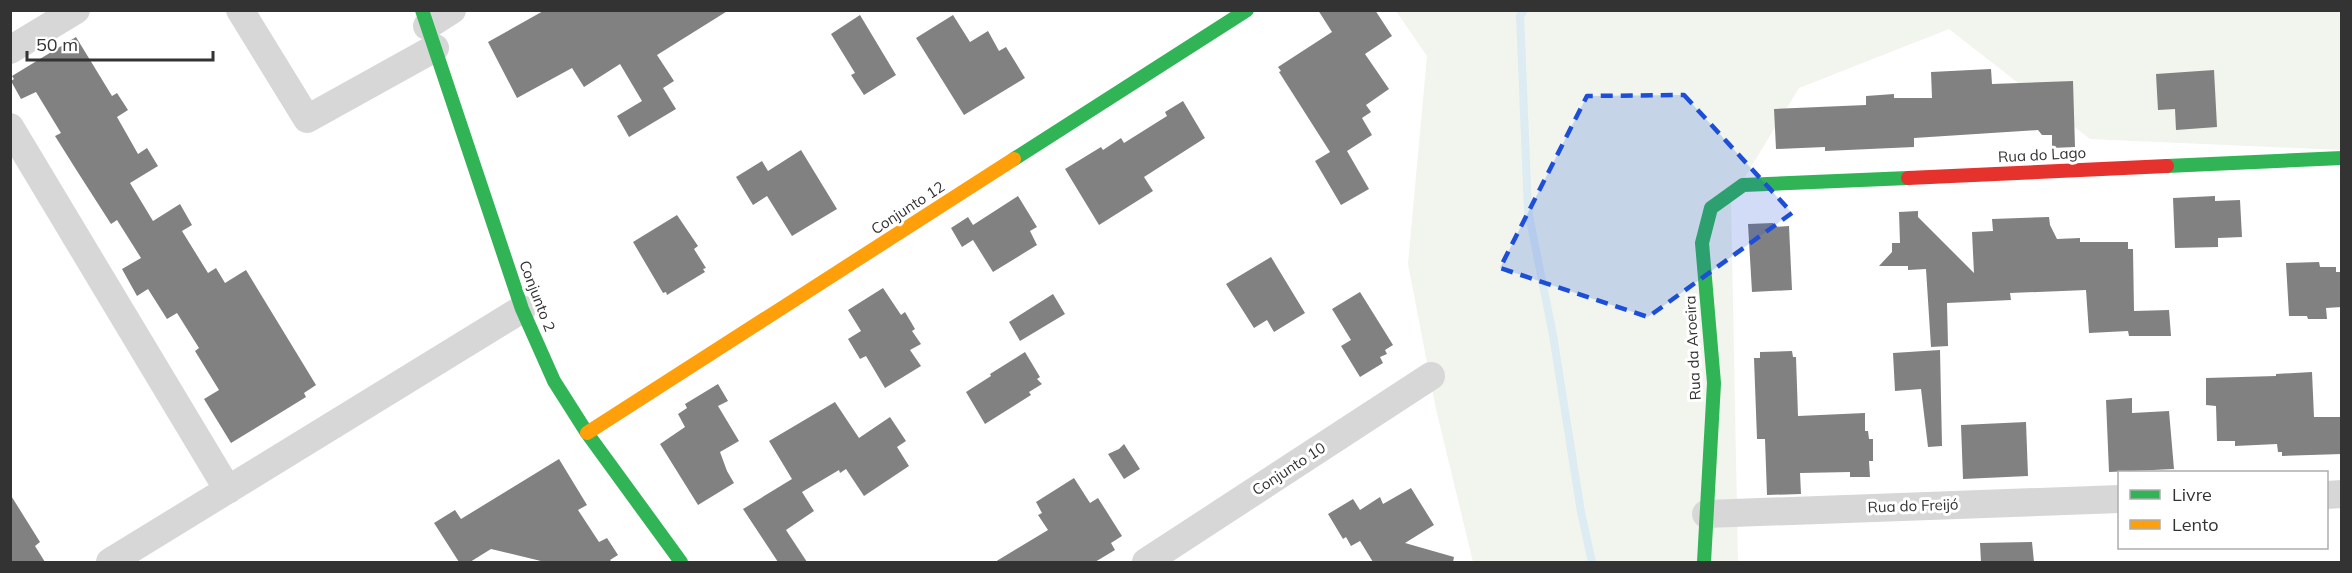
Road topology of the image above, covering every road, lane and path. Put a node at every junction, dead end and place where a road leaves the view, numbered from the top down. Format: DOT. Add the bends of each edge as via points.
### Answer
graph roads {
  1 [pos="76,10"];
  2 [pos="240,10"];
  3 [pos="452,10"];
  4 [pos="1247,10"];
  5 [pos="428,28"];
  6 [pos="10,50"];
  7 [pos="10,127"];
  8 [pos="2342,158"];
  9 [pos="1743,185"];
  10 [pos="522,309"];
  11 [pos="1431,376"];
  12 [pos="587,433"];
  13 [pos="228,490"];
  14 [pos="2118,499"];
  15 [pos="1706,514"];
  16 [pos="110,562"];
  17 [pos="681,562"];
  18 [pos="1146,562"];
  19 [pos="1704,562"];
  1 -- 6 [label="street"];
  2 -- 5 [label="street" via="307,119"];
  3 -- 5 [label="street"];
  4 -- 12 [label="street, Conjunto 12"];
  5 -- 10 [label="street, Conjunto 2"];
  7 -- 13 [label="street"];
  8 -- 9 [label="street, Rua do Lago"];
  9 -- 15 [label="street, Rua da Aroeira" via="1711,208 1702,243 1714,384"];
  10 -- 12 [label="street, Conjunto 2" via="554,381"];
  10 -- 13 [label="street"];
  11 -- 18 [label="street, Conjunto 10"];
  12 -- 17 [label="street, Conjunto 2"];
  13 -- 16 [label="street"];
  14 -- 15 [label="street, Rua do Freijó"];
  15 -- 19 [label="street, Rua da Aroeira"];
}
